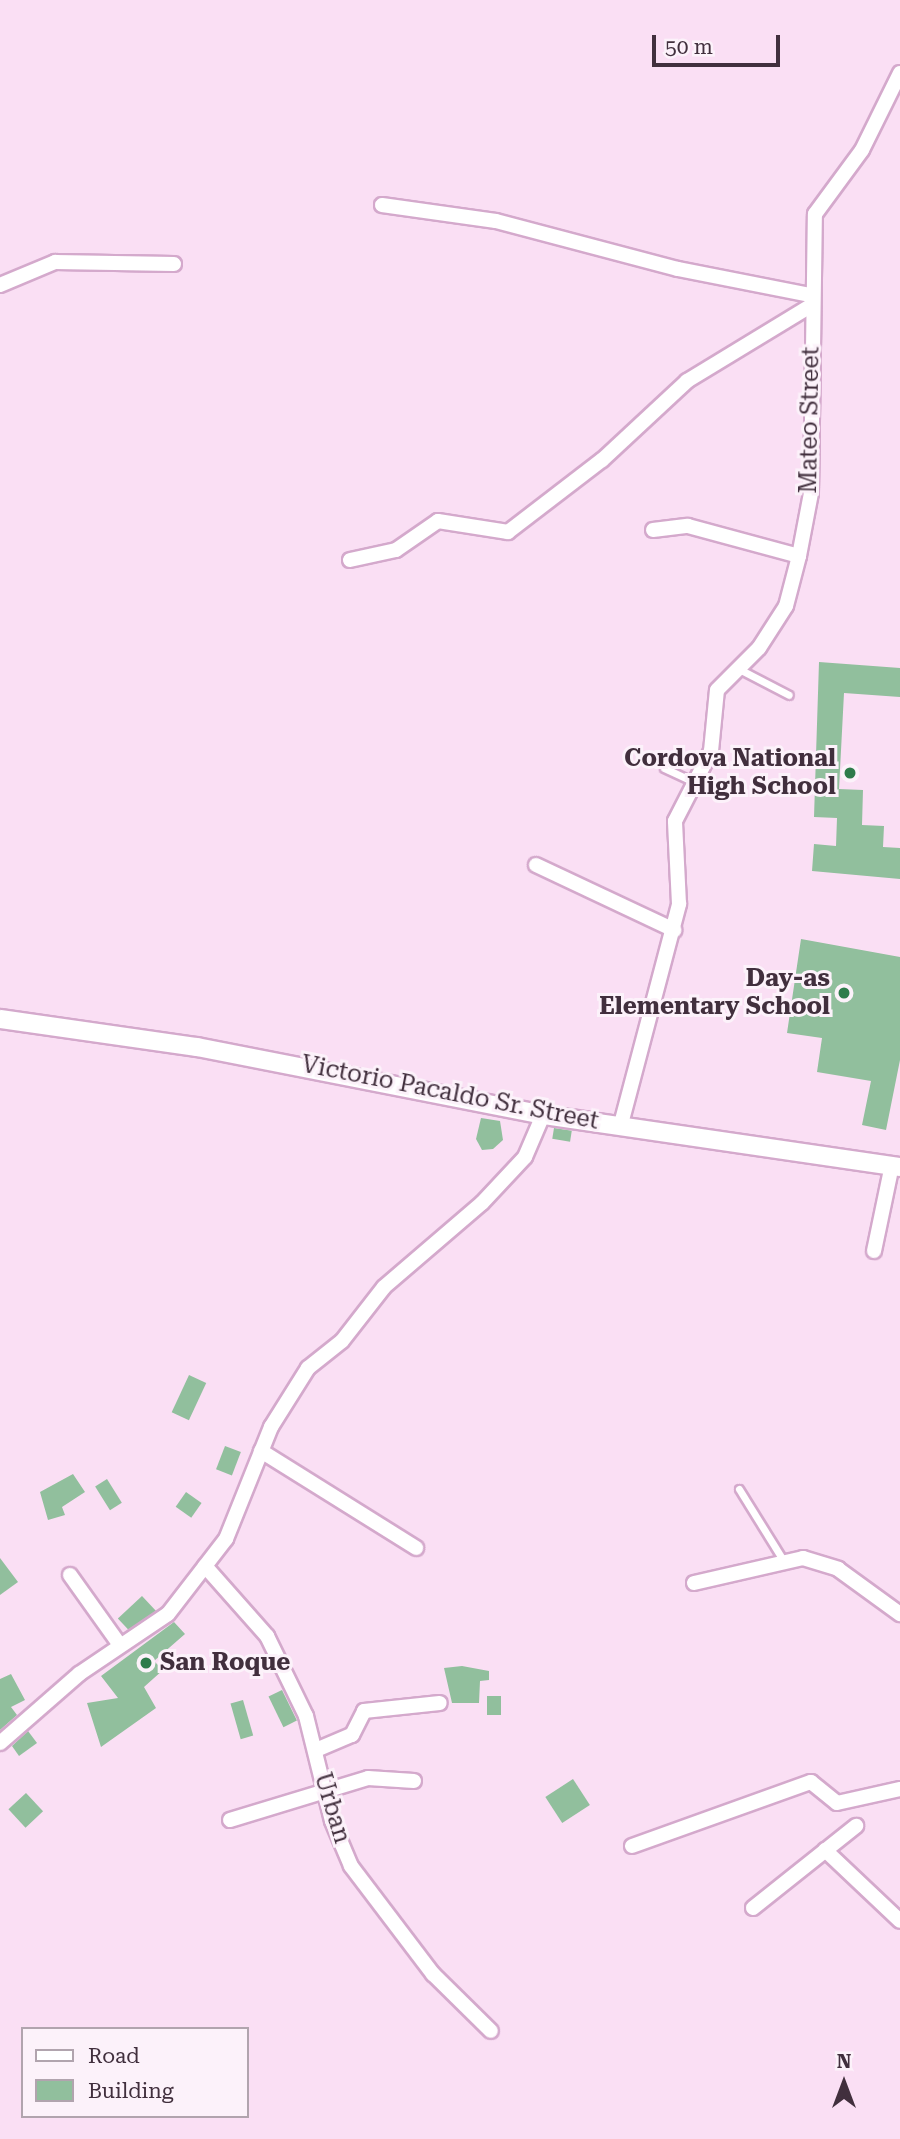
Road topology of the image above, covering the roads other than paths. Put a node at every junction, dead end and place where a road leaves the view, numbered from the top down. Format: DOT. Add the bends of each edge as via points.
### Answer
graph roads {
  1 [pos="898,79"];
  2 [pos="382,205"];
  3 [pos="174,264"];
  4 [pos="0,285"];
  5 [pos="811,300"];
  6 [pos="653,530"];
  7 [pos="799,556"];
  8 [pos="351,561"];
  9 [pos="738,669"];
  10 [pos="789,695"];
  11 [pos="664,768"];
  12 [pos="695,783"];
  13 [pos="537,866"];
  14 [pos="674,930"];
  15 [pos="1,1023"];
  16 [pos="543,1115"];
  17 [pos="621,1124"];
  18 [pos="896,1166"];
  19 [pos="874,1251"];
  20 [pos="261,1451"];
  21 [pos="739,1489"];
  22 [pos="416,1548"];
  23 [pos="783,1560"];
  24 [pos="205,1566"];
  25 [pos="70,1575"];
  26 [pos="694,1583"];
  27 [pos="900,1614"];
  28 [pos="120,1645"];
  29 [pos="440,1703"];
  30 [pos="0,1743"];
  31 [pos="316,1750"];
  32 [pos="414,1781"];
  33 [pos="900,1789"];
  34 [pos="324,1791"];
  35 [pos="230,1820"];
  36 [pos="856,1826"];
  37 [pos="632,1846"];
  38 [pos="825,1850"];
  39 [pos="753,1908"];
  40 [pos="900,1921"];
  41 [pos="491,2031"];
  1 -- 5 [label="street, Mateo Street" via="862,150 815,214"];
  2 -- 5 [label="street" via="496,221"];
  3 -- 4 [label="street" via="55,262"];
  5 -- 7 [label="street, Mateo Street" via="811,493"];
  5 -- 8 [label="street" via="687,381 602,460 508,532 438,521 396,550"];
  6 -- 7 [label="street" via="688,526"];
  7 -- 9 [label="street, Mateo Street" via="786,606"];
  9 -- 10 [label="lane"];
  9 -- 12 [label="street, Mateo Street" via="717,690 711,751"];
  11 -- 12 [label="lane"];
  12 -- 14 [label="street, Mateo Street" via="675,821 679,904"];
  13 -- 14 [label="street"];
  14 -- 17 [label="street, Mateo Street"];
  15 -- 16 [label="street, Victorio Pacaldo Sr. Street" via="197,1046"];
  16 -- 17 [label="street, Victorio Pacaldo Sr. Street"];
  16 -- 20 [label="street" via="524,1157 482,1203 384,1287 342,1341 308,1368"];
  17 -- 18 [label="street, Victorio Pacaldo Sr. Street"];
  18 -- 19 [label="street"];
  20 -- 22 [label="street"];
  20 -- 24 [label="street" via="226,1539"];
  21 -- 23 [label="lane"];
  23 -- 26 [label="street"];
  23 -- 27 [label="street" via="803,1558 838,1569"];
  24 -- 28 [label="street" via="168,1614"];
  24 -- 31 [label="street, Urban" via="267,1636"];
  25 -- 28 [label="street"];
  28 -- 30 [label="street"];
  29 -- 31 [label="street" via="364,1711 352,1735"];
  31 -- 34 [label="street, Urban"];
  32 -- 34 [label="street" via="368,1778"];
  33 -- 37 [label="street" via="837,1803 811,1782"];
  34 -- 35 [label="street"];
  34 -- 41 [label="street, Urban" via="351,1866 433,1974"];
  36 -- 38 [label="street"];
  38 -- 39 [label="street"];
  38 -- 40 [label="street"];
}
